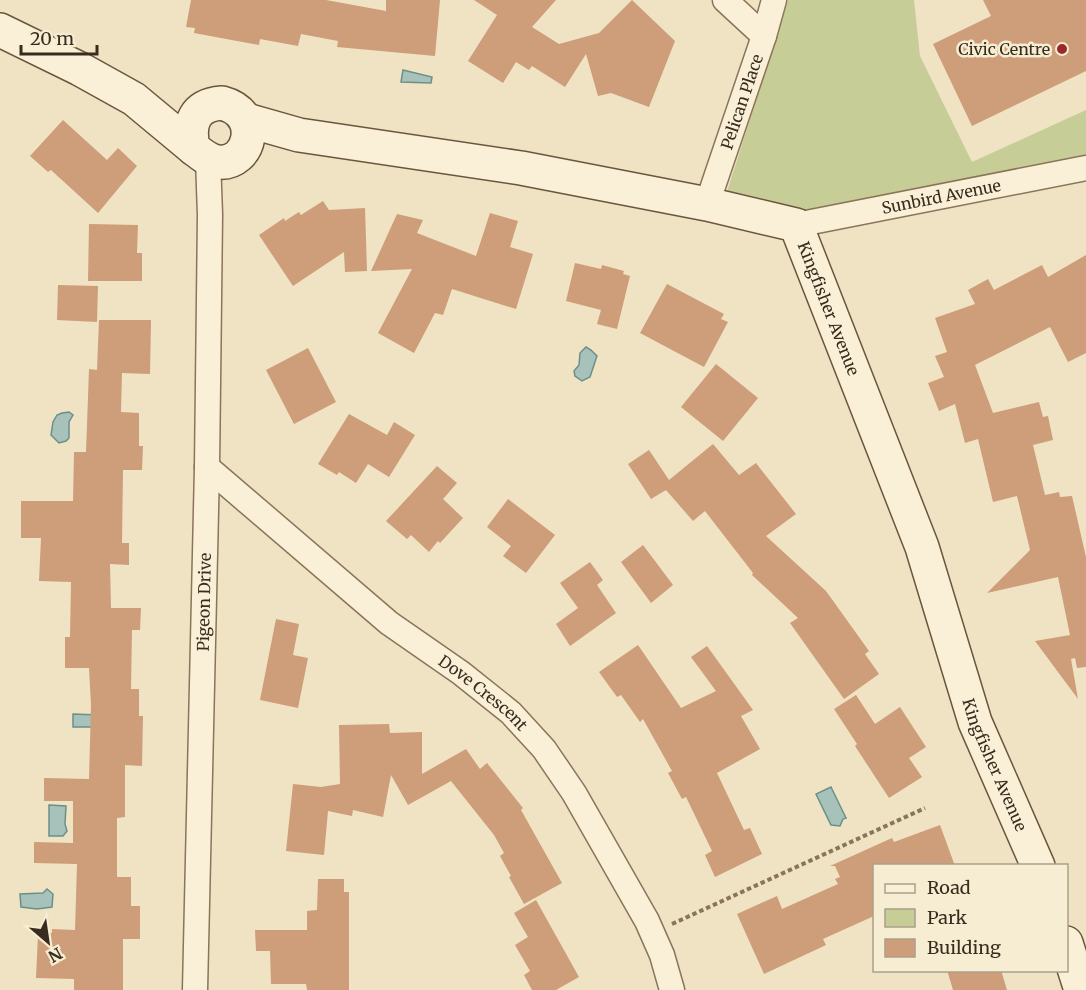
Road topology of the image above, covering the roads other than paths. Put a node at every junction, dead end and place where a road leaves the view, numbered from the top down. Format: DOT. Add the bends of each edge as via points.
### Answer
graph roads {
  1 [pos="725,0"];
  2 [pos="774,0"];
  3 [pos="0,30"];
  4 [pos="764,36"];
  5 [pos="134,99"];
  6 [pos="203,108"];
  7 [pos="246,120"];
  8 [pos="299,135"];
  9 [pos="216,156"];
  10 [pos="1086,168"];
  11 [pos="708,204"];
  12 [pos="796,225"];
  13 [pos="207,467"];
  14 [pos="1037,864"];
  15 [pos="1068,949"];
  16 [pos="195,990"];
  17 [pos="672,990"];
  18 [pos="1081,990"];
  1 -- 4 [label="street"];
  2 -- 4 [label="street, Pelican Place"];
  3 -- 5 [label="street"];
  4 -- 11 [label="street, Pelican Place"];
  5 -- 6 [label="street"];
  5 -- 9 [label="street"];
  6 -- 7 [label="street" via="222,103 241,111"];
  6 -- 9 [label="street" via="191,125"];
  7 -- 8 [label="street, Kingfisher Avenue"];
  7 -- 9 [label="street" via="249,129 244,149"];
  8 -- 9 [label="street, Kingfisher Avenue"];
  8 -- 11 [label="street, Kingfisher Avenue" via="521,168"];
  9 -- 13 [label="street, Pigeon Drive" via="210,214"];
  10 -- 12 [label="street, Sunbird Avenue"];
  11 -- 12 [label="street, Kingfisher Avenue"];
  12 -- 14 [label="street, Kingfisher Avenue" via="922,547 975,722"];
  13 -- 16 [label="street, Pigeon Drive"];
  13 -- 17 [label="street, Dove Crescent" via="389,623 511,713 544,749 648,921"];
  15 -- 18 [label="street"];
}
